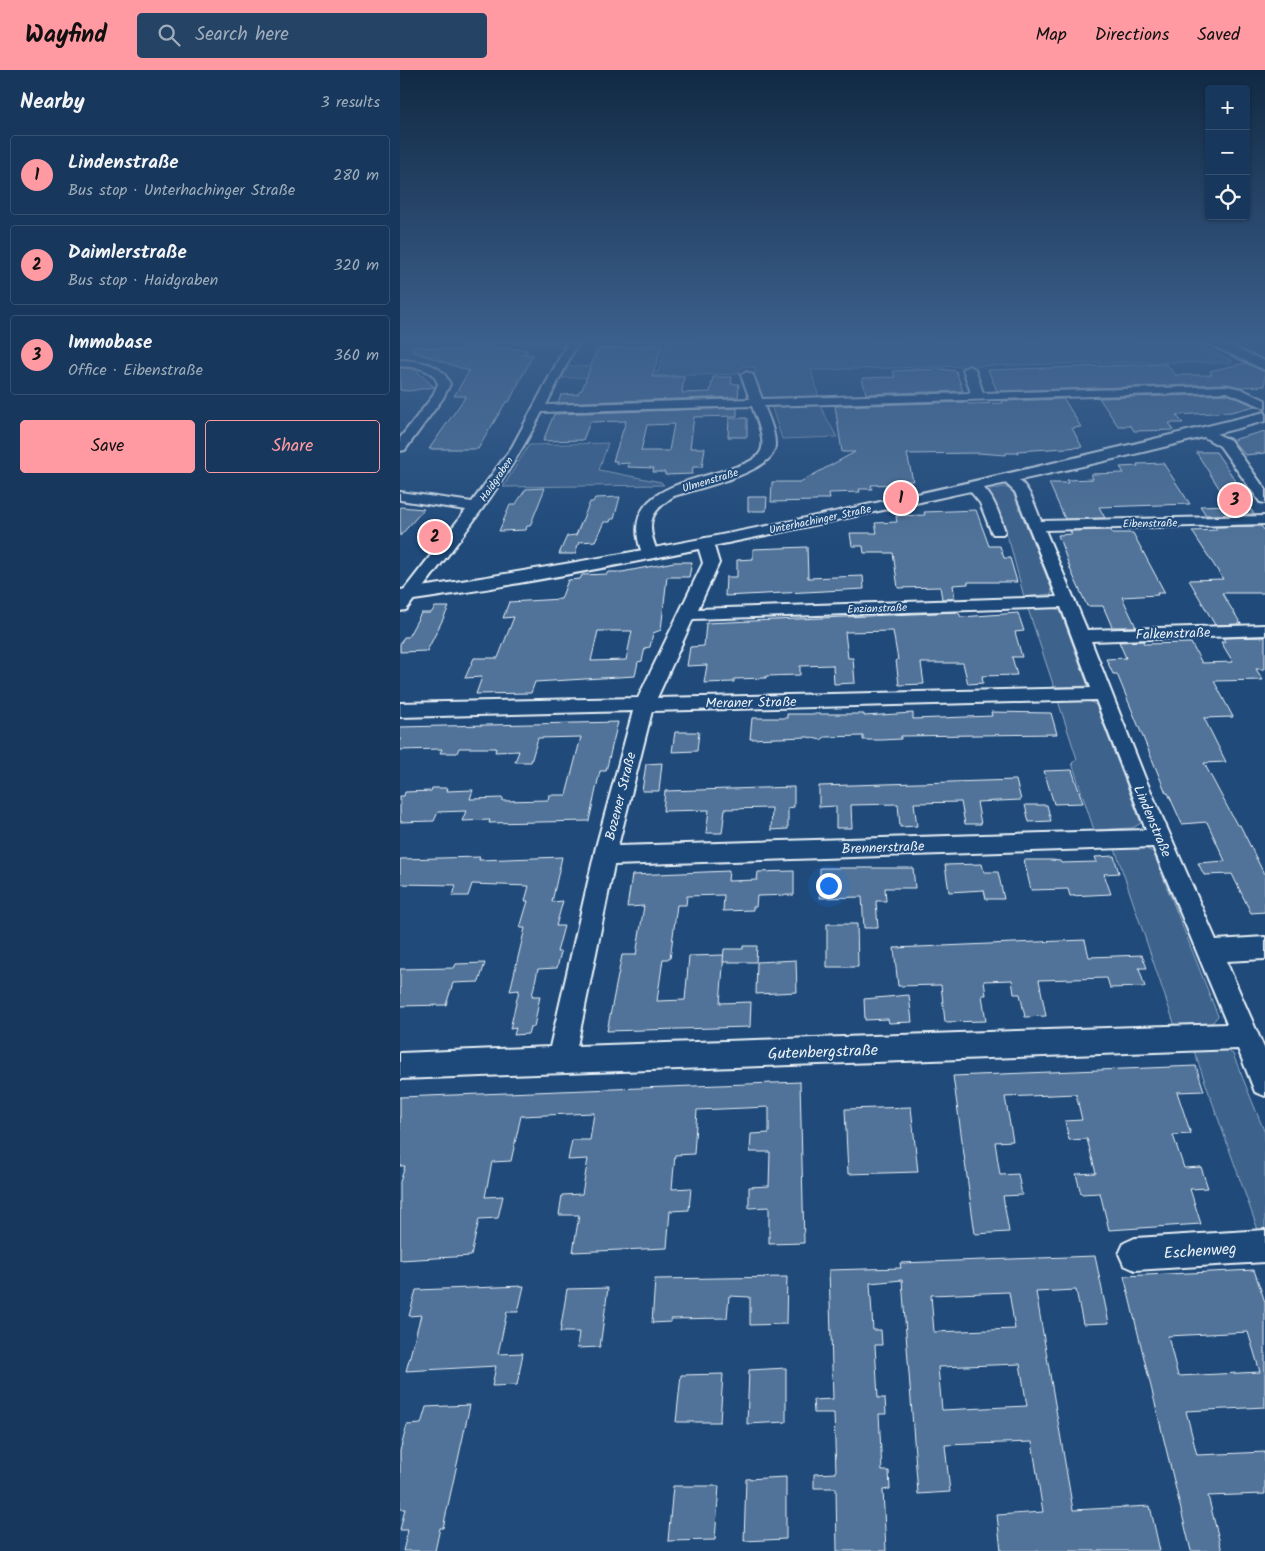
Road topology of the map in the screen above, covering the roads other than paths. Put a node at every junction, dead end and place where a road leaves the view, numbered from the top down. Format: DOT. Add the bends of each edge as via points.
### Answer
graph roads {
  1 [pos="429,409"];
  2 [pos="538,409"];
  3 [pos="758,409"];
  4 [pos="1265,416"];
  5 [pos="1206,432"];
  6 [pos="400,447"];
  7 [pos="1265,473"];
  8 [pos="1248,474"];
  9 [pos="1007,478"];
  10 [pos="973,486"];
  11 [pos="400,496"];
  12 [pos="1265,499"];
  13 [pos="477,507"];
  14 [pos="1265,520"];
  15 [pos="1036,526"];
  16 [pos="998,531"];
  17 [pos="704,543"];
  18 [pos="650,553"];
  19 [pos="403,599"];
  20 [pos="1067,602"];
  21 [pos="686,614"];
  22 [pos="1265,630"];
  23 [pos="1080,636"];
  24 [pos="1102,694"];
  25 [pos="644,705"];
  26 [pos="400,710"];
  27 [pos="1160,838"];
  28 [pos="605,856"];
  29 [pos="1265,948"];
  30 [pos="1208,951"];
  31 [pos="1246,1036"];
  32 [pos="560,1061"];
  33 [pos="400,1066"];
  34 [pos="1265,1082"];
  35 [pos="1265,1246"];
  36 [pos="1135,1254"];
  1 -- 6 [label="street"];
  2 -- 13 [label="street, Haidgraben" via="518,447"];
  3 -- 18 [label="street, Ulmenstraße" via="768,440 762,459 751,466 658,499 646,511 643,522"];
  4 -- 5 [label="main road, Unterhachinger Straße"];
  5 -- 8 [label="street" via="1225,443"];
  5 -- 9 [label="main road, Unterhachinger Straße"];
  7 -- 8 [label="street"];
  8 -- 12 [label="street"];
  9 -- 10 [label="main road, Unterhachinger Straße"];
  9 -- 15 [label="street, Lindenstraße" via="1021,490"];
  10 -- 16 [label="street" via="987,502"];
  10 -- 17 [label="main road, Unterhachinger Straße"];
  11 -- 13 [label="street"];
  13 -- 19 [label="street, Haidgraben"];
  14 -- 15 [label="street, Eibenstraße"];
  15 -- 20 [label="street, Lindenstraße"];
  17 -- 18 [label="main road, Unterhachinger Straße"];
  17 -- 21 [label="street, Bozener Straße" via="711,563"];
  18 -- 19 [label="main road, Unterhachinger Straße"];
  20 -- 21 [label="street, Enzianstraße"];
  20 -- 23 [label="street, Lindenstraße"];
  21 -- 25 [label="street, Bozener Straße"];
  22 -- 23 [label="street, Falkenstraße"];
  23 -- 24 [label="street, Lindenstraße"];
  24 -- 25 [label="street, Meraner Straße"];
  24 -- 27 [label="street, Lindenstraße"];
  25 -- 26 [label="street, Meraner Straße"];
  25 -- 28 [label="street, Bozener Straße"];
  27 -- 28 [label="street, Brennerstraße"];
  27 -- 30 [label="street, Lindenstraße"];
  28 -- 32 [label="street, Bozener Straße"];
  29 -- 30 [label="street"];
  30 -- 31 [label="street, Lindenstraße"];
  31 -- 32 [label="street, Gutenbergstraße"];
  31 -- 34 [label="street, Lindenstraße"];
  32 -- 33 [label="street, Gutenbergstraße"];
  35 -- 36 [label="street, Eschenweg"];
}
